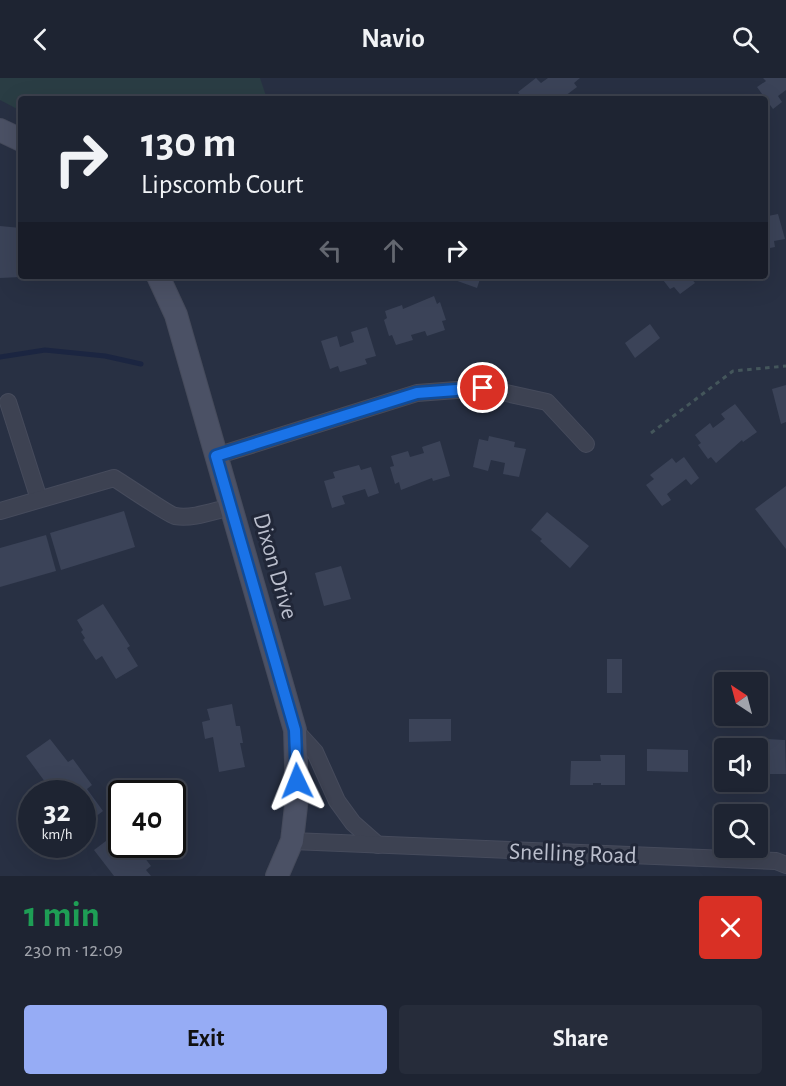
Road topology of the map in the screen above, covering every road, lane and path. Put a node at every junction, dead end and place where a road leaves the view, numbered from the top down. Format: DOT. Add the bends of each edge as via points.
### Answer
graph roads {
  1 [pos="0,130"];
  2 [pos="18,139"];
  3 [pos="159,279"];
  4 [pos="786,366"];
  5 [pos="8,402"];
  6 [pos="651,433"];
  7 [pos="586,444"];
  8 [pos="216,456"];
  9 [pos="39,499"];
  10 [pos="231,507"];
  11 [pos="0,511"];
  12 [pos="295,730"];
  13 [pos="292,841"];
  14 [pos="378,845"];
  15 [pos="768,860"];
  16 [pos="786,865"];
  17 [pos="277,876"];
  18 [pos="775,876"];
  1 -- 2 [label="street"];
  3 -- 8 [label="street, Dixon Drive" via="176,315"];
  4 -- 6 [label="path" via="733,371"];
  5 -- 9 [label="street"];
  7 -- 8 [label="street" via="547,402 483,388 417,393"];
  8 -- 10 [label="street, Dixon Drive"];
  9 -- 10 [label="street" via="114,478 171,516 189,517"];
  9 -- 11 [label="street"];
  10 -- 12 [label="street, Dixon Drive"];
  12 -- 13 [label="street, Dixon Drive" via="297,796"];
  12 -- 14 [label="street" via="315,752 337,801 353,823"];
  13 -- 14 [label="street, Snelling Road"];
  13 -- 17 [label="street, Dixon Drive"];
  14 -- 15 [label="street, Snelling Road"];
  15 -- 16 [label="street, Snelling Road"];
  15 -- 18 [label="street"];
}
